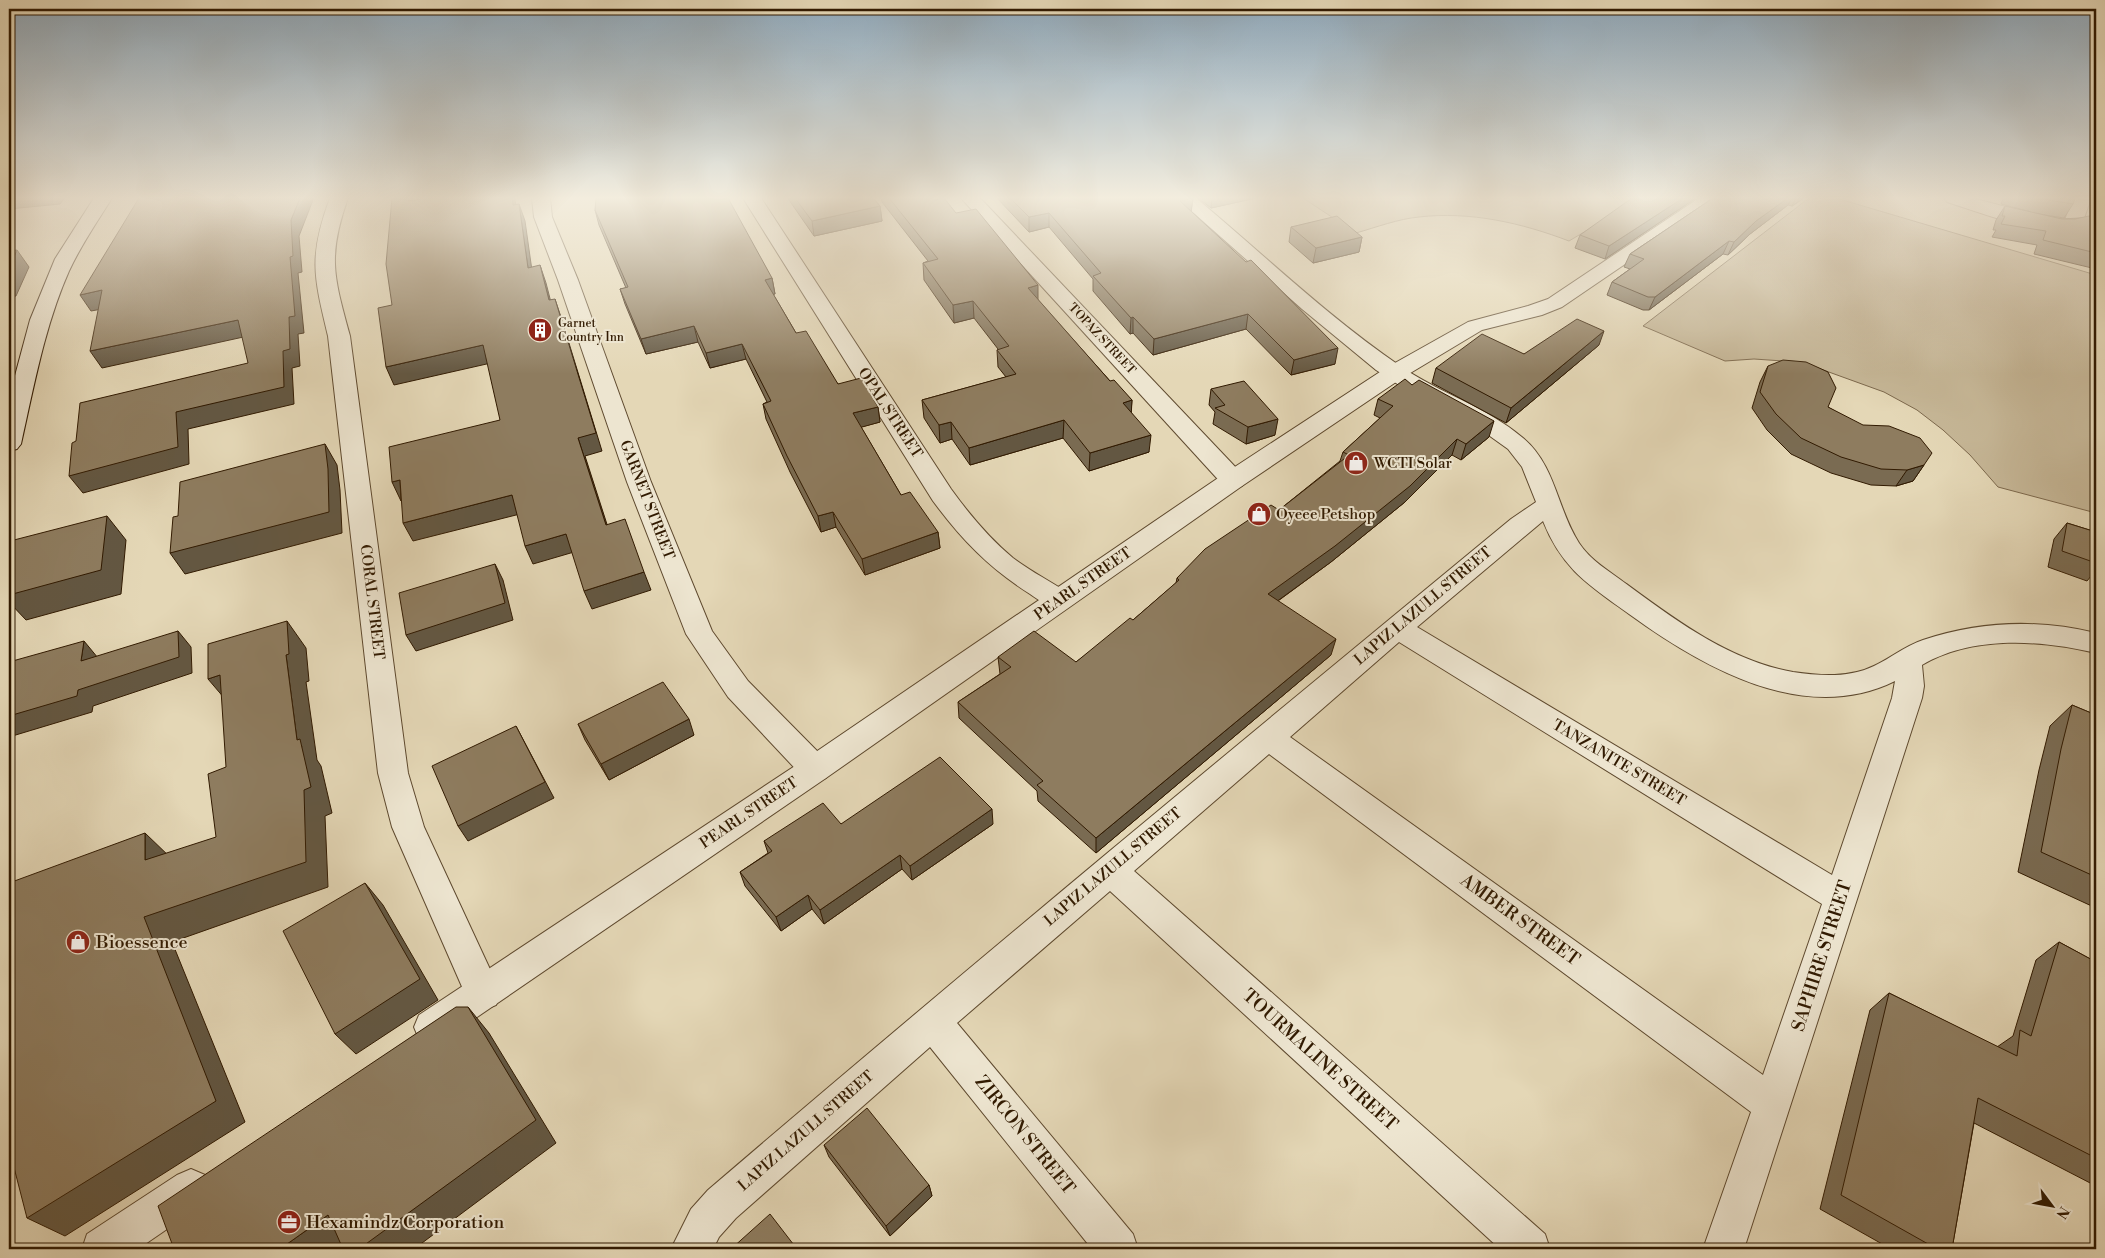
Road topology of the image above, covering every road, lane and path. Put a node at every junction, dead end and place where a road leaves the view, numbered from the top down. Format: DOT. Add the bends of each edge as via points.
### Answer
graph roads {
  1 [pos="68,257"];
  2 [pos="324,257"];
  3 [pos="559,257"];
  4 [pos="790,257"];
  5 [pos="1025,257"];
  6 [pos="1254,257"];
  7 [pos="1623,257"];
  8 [pos="1394,373"];
  9 [pos="9,444"];
  10 [pos="1233,480"];
  11 [pos="1550,504"];
  12 [pos="1059,600"];
  13 [pos="1397,628"];
  14 [pos="2096,644"];
  15 [pos="1907,661"];
  16 [pos="1268,737"];
  17 [pos="815,769"];
  18 [pos="1110,870"];
  19 [pos="1841,898"];
  20 [pos="483,993"];
  21 [pos="932,1021"];
  22 [pos="400,1049"];
  23 [pos="1772,1104"];
  24 [pos="218,1171"];
  25 [pos="692,1247"];
  26 [pos="102,1249"];
  27 [pos="1118,1249"];
  28 [pos="1530,1249"];
  29 [pos="1724,1249"];
  1 -- 9 [label="street" via="55,280 27,369"];
  2 -- 20 [label="street, CORAL STREET" via="339,336 393,773 408,827"];
  3 -- 17 [label="street, GARNET STREET" via="639,482 700,634 738,688"];
  4 -- 12 [label="street, OPAL STREET" via="958,518 1005,564"];
  5 -- 10 [label="street, TOPAZ STREET"];
  6 -- 8 [label="street"];
  7 -- 8 [label="street, PEARL STREET" via="1555,303 1524,315 1488,320"];
  8 -- 10 [label="street, PEARL STREET"];
  8 -- 11 [label="street" via="1500,432 1517,445 1530,460"];
  10 -- 12 [label="street, PEARL STREET"];
  11 -- 13 [label="street, LAPIZ LAZULL STREET" via="1520,525"];
  11 -- 15 [label="street" via="1569,550 1590,570 1686,640 1747,670 1816,686 1876,678"];
  12 -- 17 [label="street, PEARL STREET"];
  13 -- 16 [label="street, LAPIZ LAZULL STREET"];
  13 -- 19 [label="street, TANZANITE STREET"];
  14 -- 15 [label="street" via="2036,633 1991,634 1929,649"];
  15 -- 19 [label="street, SAPHIRE STREET" via="1910,686"];
  16 -- 18 [label="street, LAPIZ LAZULL STREET"];
  16 -- 23 [label="street, AMBER STREET"];
  17 -- 20 [label="street, PEARL STREET"];
  18 -- 21 [label="street, LAPIZ LAZULL STREET"];
  18 -- 28 [label="street, TOURMALINE STREET"];
  19 -- 23 [label="street, SAPHIRE STREET"];
  20 -- 22 [label="street, PEARL STREET"];
  21 -- 25 [label="street, LAPIZ LAZULL STREET" via="722,1204 705,1223"];
  21 -- 27 [label="street, ZIRCON STREET"];
  23 -- 29 [label="street, SAPHIRE STREET"];
  24 -- 26 [label="street"];
}
